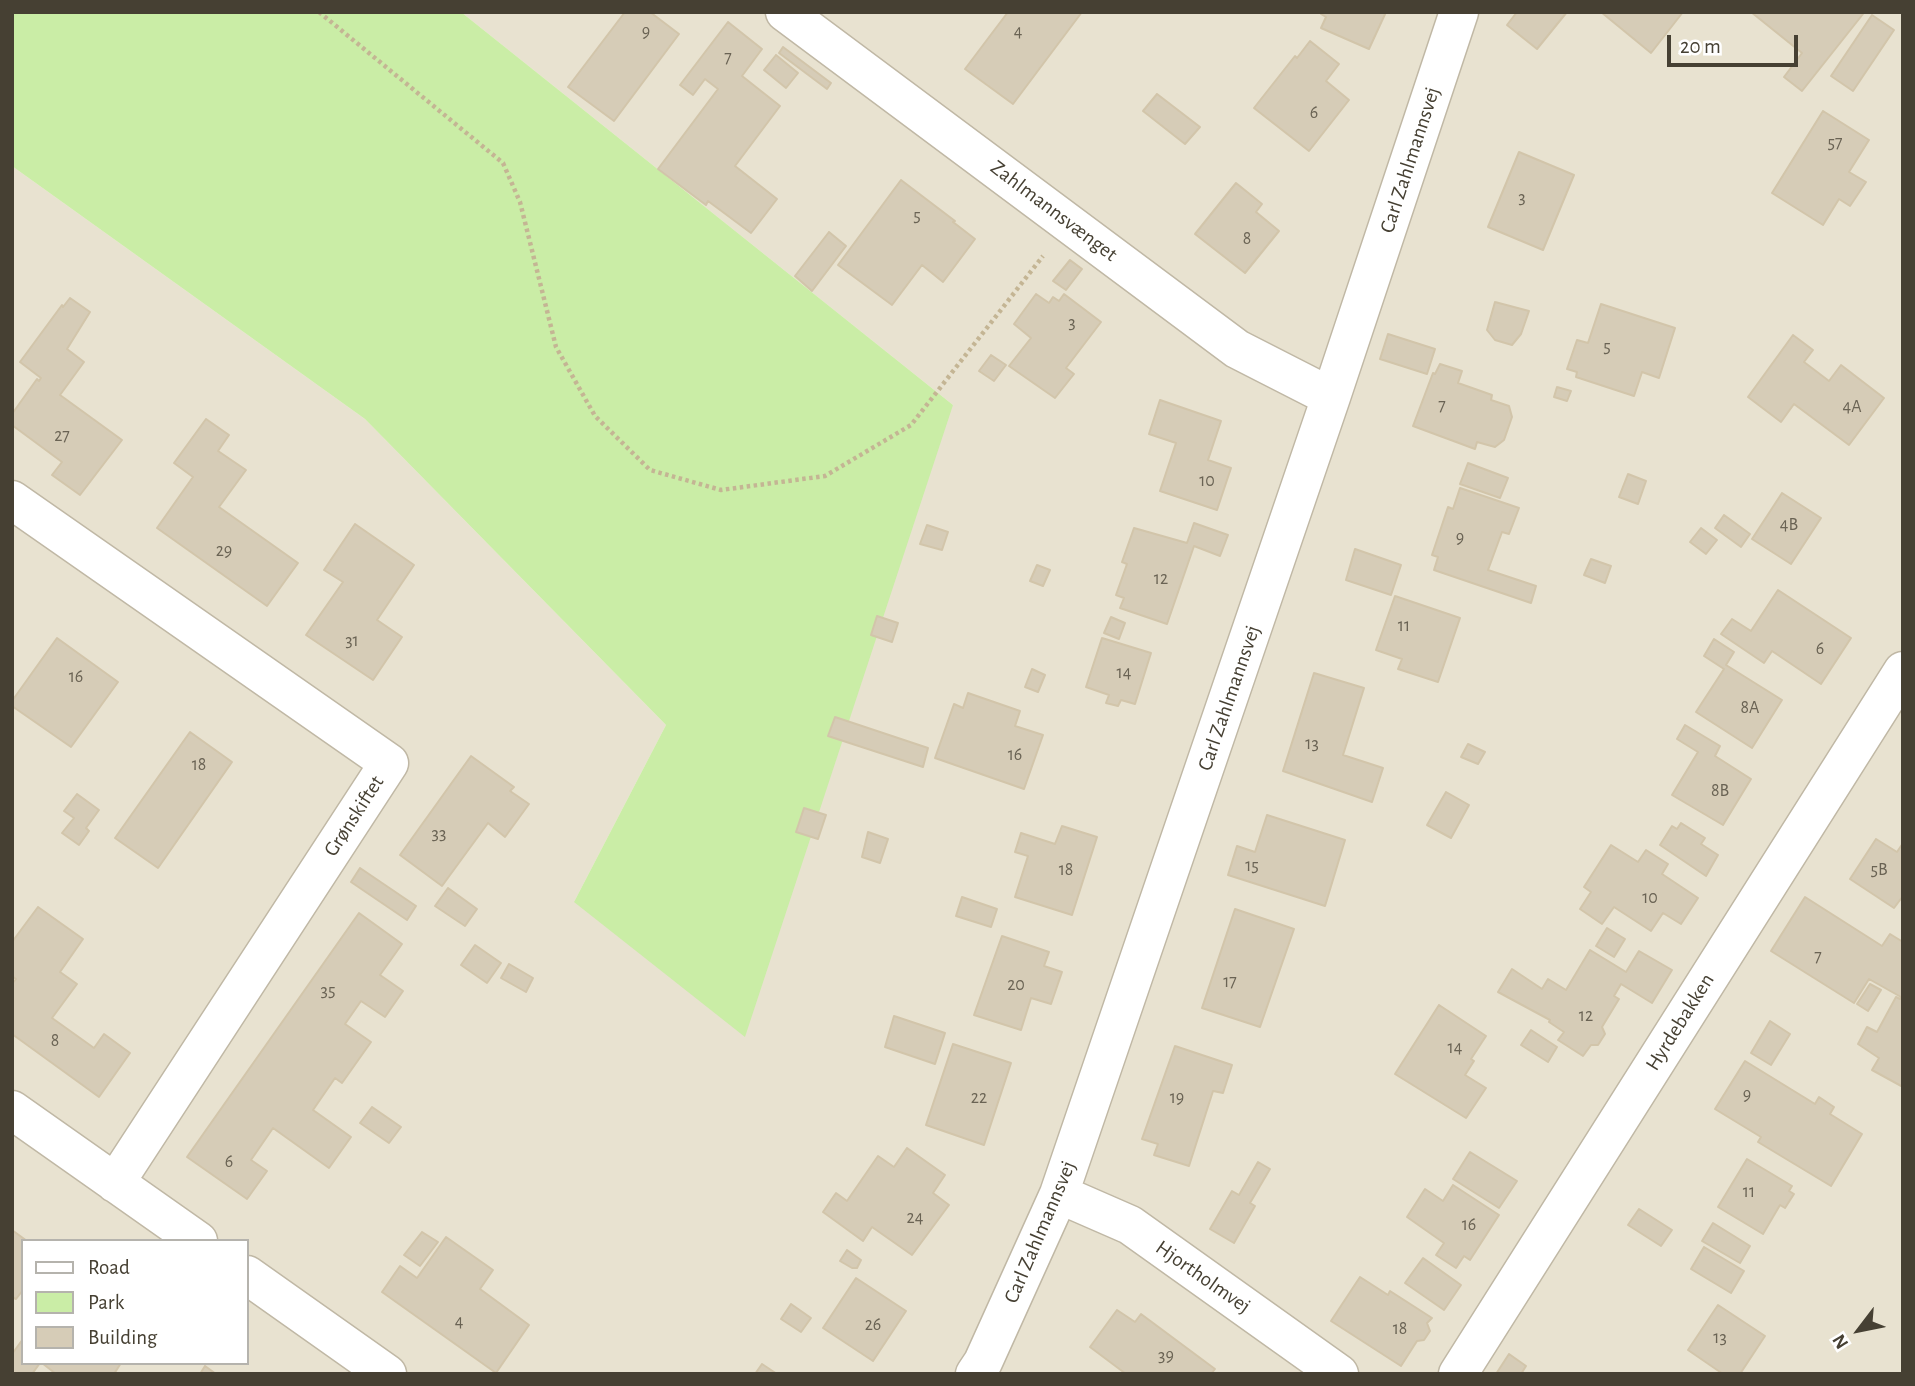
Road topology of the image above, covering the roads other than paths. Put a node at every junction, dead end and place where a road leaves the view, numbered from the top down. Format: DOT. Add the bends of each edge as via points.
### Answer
graph roads {
  1 [pos="785,12"];
  2 [pos="1459,12"];
  3 [pos="1331,397"];
  4 [pos="12,500"];
  5 [pos="1903,671"];
  6 [pos="12,1110"];
  7 [pos="115,1183"];
  8 [pos="1059,1194"];
  9 [pos="195,1239"];
  10 [pos="248,1276"];
  11 [pos="387,1374"];
  12 [pos="975,1374"];
  13 [pos="1339,1374"];
  14 [pos="1458,1374"];
  1 -- 3 [label="street, Zahlmannsvænget" via="1237,349"];
  2 -- 3 [label="street, Carl Zahlmannsvej"];
  3 -- 8 [label="street, Carl Zahlmannsvej"];
  4 -- 7 [label="street, Grønskiftet" via="389,763"];
  5 -- 14 [label="street, Hyrdebakken"];
  6 -- 7 [label="street"];
  7 -- 9 [label="street"];
  8 -- 12 [label="street, Carl Zahlmannsvej"];
  8 -- 13 [label="street, Hjortholmvej" via="1129,1225"];
  10 -- 11 [label="street"];
}
